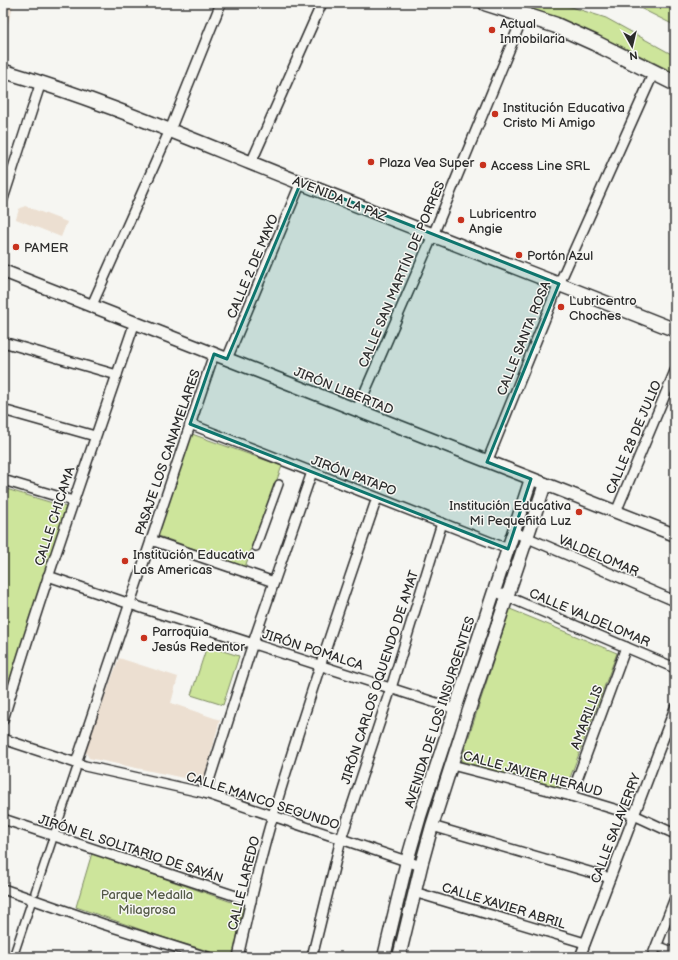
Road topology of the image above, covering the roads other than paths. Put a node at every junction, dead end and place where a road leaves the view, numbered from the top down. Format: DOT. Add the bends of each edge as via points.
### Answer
graph roads {
  1 [pos="221,3"];
  2 [pos="322,3"];
  3 [pos="486,3"];
  4 [pos="524,14"];
  5 [pos="3,71"];
  6 [pos="654,72"];
  7 [pos="41,82"];
  8 [pos="675,82"];
  9 [pos="170,130"];
  10 [pos="251,163"];
  11 [pos="301,182"];
  12 [pos="3,199"];
  13 [pos="433,235"];
  14 [pos="3,271"];
  15 [pos="559,284"];
  16 [pos="92,305"];
  17 [pos="135,322"];
  18 [pos="675,330"];
  19 [pos="3,342"];
  20 [pos="214,354"];
  21 [pos="227,359"];
  22 [pos="675,371"];
  23 [pos="117,375"];
  24 [pos="3,410"];
  25 [pos="357,410"];
  26 [pos="190,424"];
  27 [pos="95,436"];
  28 [pos="488,462"];
  29 [pos="312,472"];
  30 [pos="531,479"];
  31 [pos="3,480"];
  32 [pos="278,484"];
  33 [pos="545,484"];
  34 [pos="377,498"];
  35 [pos="73,501"];
  36 [pos="616,512"];
  37 [pos="442,523"];
  38 [pos="514,532"];
  39 [pos="675,535"];
  40 [pos="527,538"];
  41 [pos="151,540"];
  42 [pos="256,547"];
  43 [pos="508,549"];
  44 [pos="48,576"];
  45 [pos="274,582"];
  46 [pos="494,591"];
  47 [pos="507,597"];
  48 [pos="675,601"];
  49 [pos="130,604"];
  50 [pos="253,643"];
  51 [pos="626,647"];
  52 [pos="319,664"];
  53 [pos="675,668"];
  54 [pos="391,688"];
  55 [pos="675,708"];
  56 [pos="455,709"];
  57 [pos="3,720"];
  58 [pos="3,739"];
  59 [pos="452,765"];
  60 [pos="76,766"];
  61 [pos="206,793"];
  62 [pos="571,796"];
  63 [pos="273,815"];
  64 [pos="634,816"];
  65 [pos="3,819"];
  66 [pos="432,826"];
  67 [pos="55,832"];
  68 [pos="675,834"];
  69 [pos="341,839"];
  70 [pos="52,841"];
  71 [pos="407,861"];
  72 [pos="421,866"];
  73 [pos="610,878"];
  74 [pos="3,889"];
  75 [pos="35,892"];
  76 [pos="414,892"];
  77 [pos="675,898"];
  78 [pos="251,901"];
  79 [pos="31,903"];
  80 [pos="585,943"];
  81 [pos="657,946"];
  82 [pos="675,953"];
  83 [pos="13,957"];
  84 [pos="207,957"];
  85 [pos="238,957"];
  86 [pos="312,957"];
  87 [pos="384,957"];
  88 [pos="398,957"];
  89 [pos="580,957"];
  90 [pos="652,957"];
  1 -- 9 [label="street"];
  2 -- 10 [label="street"];
  3 -- 4 [label="main road"];
  4 -- 6 [label="main road" via="555,25"];
  4 -- 13 [label="street, CALLE SAN MARTÍN DE PORRES"];
  5 -- 7 [label="main road, AVENIDA LA PAZ"];
  6 -- 8 [label="main road"];
  6 -- 15 [label="street, CALLE SANTA ROSA"];
  7 -- 9 [label="main road, AVENIDA LA PAZ"];
  7 -- 12 [label="street"];
  9 -- 10 [label="main road, AVENIDA LA PAZ"];
  9 -- 16 [label="street"];
  10 -- 11 [label="main road, AVENIDA LA PAZ"];
  11 -- 13 [label="main road, AVENIDA LA PAZ"];
  11 -- 21 [label="street, CALLE 2 DE MAYO"];
  13 -- 15 [label="main road, AVENIDA LA PAZ"];
  13 -- 25 [label="street, CALLE SAN MARTÍN DE PORRES"];
  14 -- 16 [label="street, JIRÓN LIBERTAD"];
  15 -- 18 [label="main road, AVENIDA LA PAZ"];
  15 -- 28 [label="street, CALLE SANTA ROSA"];
  16 -- 17 [label="street, JIRÓN LIBERTAD"];
  17 -- 20 [label="street, JIRÓN LIBERTAD"];
  17 -- 23 [label="street, CALLE CHICAMA"];
  19 -- 23 [label="street"];
  20 -- 21 [label="street, JIRÓN LIBERTAD"];
  20 -- 26 [label="street, PASAJE LOS CANAMELARES"];
  21 -- 25 [label="street, JIRÓN LIBERTAD"];
  22 -- 36 [label="street, CALLE 28 DE JULIO"];
  23 -- 27 [label="street, CALLE CHICAMA"];
  24 -- 27 [label="street"];
  25 -- 28 [label="street, JIRÓN LIBERTAD"];
  26 -- 29 [label="street, JIRÓN PATAPO"];
  26 -- 41 [label="street, PASAJE LOS CANAMELARES"];
  27 -- 35 [label="street, CALLE CHICAMA"];
  28 -- 30 [label="street, JIRÓN LIBERTAD"];
  29 -- 34 [label="street, JIRÓN PATAPO"];
  29 -- 45 [label="street"];
  30 -- 33 [label="street, JIRÓN LIBERTAD"];
  30 -- 38 [label="street, AVENIDA DE LOS INSURGENTES"];
  31 -- 35 [label="street"];
  32 -- 42 [label="street"];
  33 -- 36 [label="street, JIRÓN LIBERTAD"];
  33 -- 40 [label="street"];
  34 -- 37 [label="street, JIRÓN PATAPO"];
  34 -- 52 [label="street, CALLE LAREDO"];
  35 -- 44 [label="street, CALLE CHICAMA"];
  36 -- 39 [label="street, JIRÓN LIBERTAD"];
  37 -- 43 [label="street, JIRÓN PATAPO"];
  37 -- 54 [label="street, JIRÓN CARLOS OQUENDO DE AMAT"];
  38 -- 40 [label="street, VALDELOMAR"];
  38 -- 43 [label="street, AVENIDA DE LOS INSURGENTES"];
  40 -- 47 [label="street"];
  40 -- 48 [label="street, VALDELOMAR"];
  41 -- 45 [label="street"];
  41 -- 49 [label="street, PASAJE LOS CANAMELARES"];
  43 -- 46 [label="street, AVENIDA DE LOS INSURGENTES"];
  44 -- 49 [label="street, JIRÓN POMALCA"];
  44 -- 57 [label="street, CALLE CHICAMA"];
  45 -- 50 [label="street"];
  46 -- 47 [label="street, CALLE VALDELOMAR"];
  46 -- 56 [label="street, AVENIDA DE LOS INSURGENTES"];
  47 -- 51 [label="street, CALLE VALDELOMAR"];
  47 -- 59 [label="street"];
  49 -- 50 [label="street, JIRÓN POMALCA"];
  49 -- 60 [label="street, PASAJE LOS CANAMELARES"];
  50 -- 52 [label="street, JIRÓN POMALCA"];
  50 -- 61 [label="street"];
  51 -- 53 [label="street, CALLE VALDELOMAR"];
  51 -- 62 [label="street, AMARILLIS"];
  52 -- 54 [label="street, JIRÓN POMALCA"];
  52 -- 63 [label="street, CALLE LAREDO"];
  54 -- 56 [label="street, JIRÓN POMALCA"];
  54 -- 69 [label="street, JIRÓN CARLOS OQUENDO DE AMAT"];
  55 -- 64 [label="street, CALLE SALAVERRY"];
  56 -- 71 [label="street, AVENIDA DE LOS INSURGENTES"];
  58 -- 60 [label="street, CALLE MANCO SEGUNDO"];
  59 -- 62 [label="street, CALLE JAVIER HERAUD"];
  59 -- 66 [label="street"];
  60 -- 61 [label="street, CALLE MANCO SEGUNDO"];
  60 -- 67 [label="street, PASAJE LOS CANAMELARES"];
  61 -- 63 [label="street, CALLE MANCO SEGUNDO"];
  62 -- 64 [label="street, CALLE JAVIER HERAUD"];
  63 -- 69 [label="street, CALLE MANCO SEGUNDO"];
  63 -- 78 [label="street, CALLE LAREDO"];
  64 -- 68 [label="street, CALLE JAVIER HERAUD"];
  64 -- 73 [label="street, CALLE SALAVERRY"];
  65 -- 78 [label="street, JIRÓN EL SOLITARIO DE SAYÁN"];
  66 -- 72 [label="street"];
  66 -- 73 [label="street"];
  69 -- 71 [label="street, CALLE MANCO SEGUNDO"];
  69 -- 86 [label="street, JIRÓN CARLOS OQUENDO DE AMAT"];
  70 -- 75 [label="street"];
  71 -- 72 [label="street, CALLE MANCO SEGUNDO"];
  71 -- 87 [label="street, AVENIDA DE LOS INSURGENTES"];
  72 -- 76 [label="street"];
  73 -- 80 [label="street, CALLE SALAVERRY"];
  74 -- 84 [label="street"];
  76 -- 80 [label="street, CALLE XAVIER ABRIL"];
  76 -- 88 [label="street"];
  77 -- 81 [label="street"];
  78 -- 85 [label="street, CALLE LAREDO"];
  79 -- 83 [label="street"];
  80 -- 89 [label="street, CALLE SALAVERRY"];
  81 -- 82 [label="street"];
  81 -- 90 [label="street"];
}
